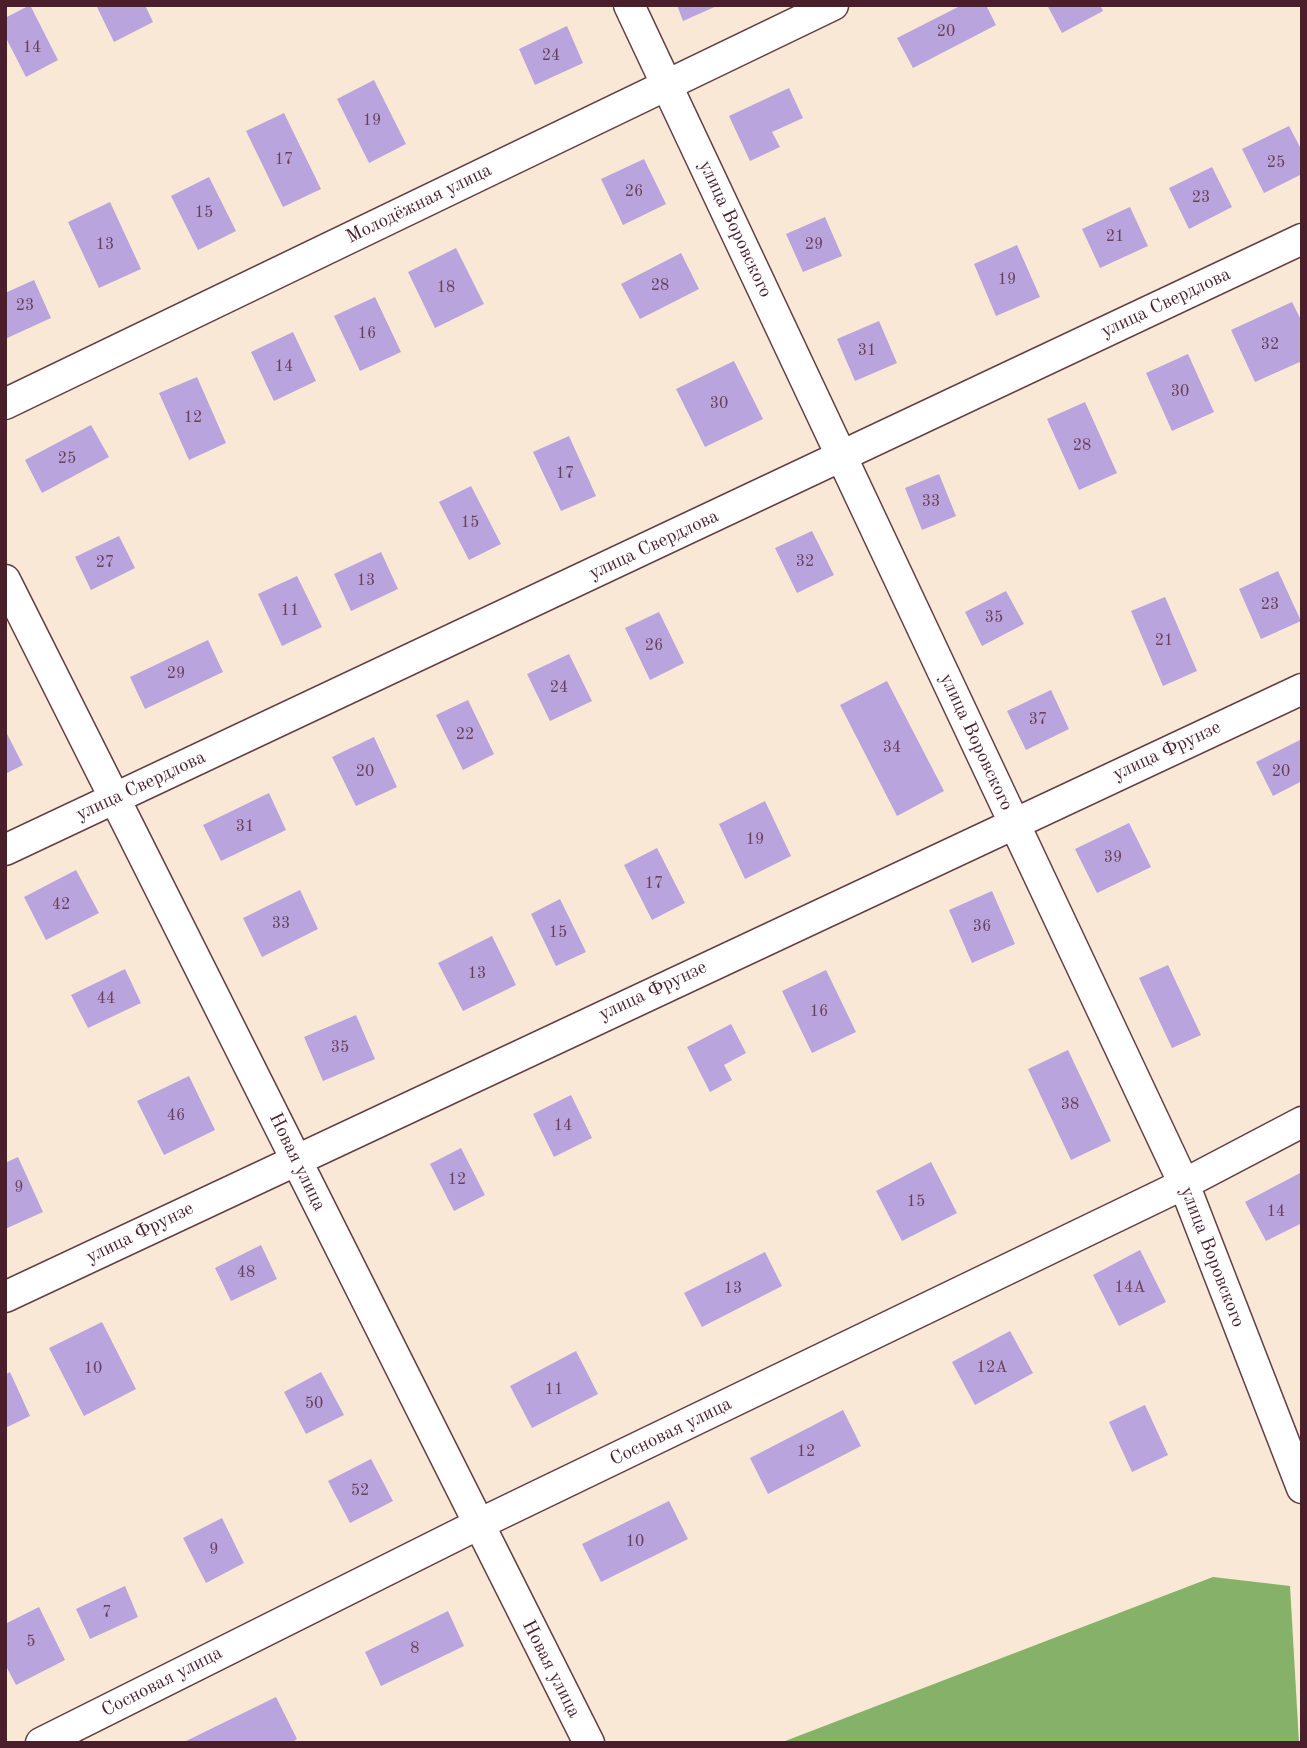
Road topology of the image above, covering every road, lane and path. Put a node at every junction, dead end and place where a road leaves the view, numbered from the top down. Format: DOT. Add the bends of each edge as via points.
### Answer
graph roads {
  1 [pos="629,5"];
  2 [pos="833,5"];
  3 [pos="667,84"];
  4 [pos="1302,239"];
  5 [pos="5,404"];
  6 [pos="841,456"];
  7 [pos="5,580"];
  8 [pos="1302,688"];
  9 [pos="115,797"];
  10 [pos="1014,822"];
  11 [pos="5,849"];
  12 [pos="1302,1122"];
  13 [pos="295,1158"];
  14 [pos="1184,1184"];
  15 [pos="5,1297"];
  16 [pos="1302,1488"];
  17 [pos="477,1525"];
  18 [pos="41,1743"];
  19 [pos="589,1743"];
  1 -- 3 [label="street, улица Воровского"];
  2 -- 3 [label="street, Молодёжная улица"];
  3 -- 5 [label="street, Молодёжная улица"];
  3 -- 6 [label="street, улица Воровского"];
  4 -- 6 [label="street, улица Свердлова"];
  6 -- 9 [label="street, улица Свердлова"];
  6 -- 10 [label="street, улица Воровского"];
  7 -- 9 [label="street, Новая улица"];
  8 -- 10 [label="street, улица Фрунзе"];
  9 -- 11 [label="street, улица Свердлова"];
  9 -- 13 [label="street, Новая улица"];
  10 -- 13 [label="street, улица Фрунзе"];
  10 -- 14 [label="street, улица Воровского"];
  12 -- 14 [label="street, Сосновая улица"];
  13 -- 15 [label="street, улица Фрунзе"];
  13 -- 17 [label="street, Новая улица"];
  14 -- 16 [label="street, улица Воровского"];
  14 -- 17 [label="street, Сосновая улица"];
  17 -- 18 [label="street, Сосновая улица"];
  17 -- 19 [label="street, Новая улица"];
}
